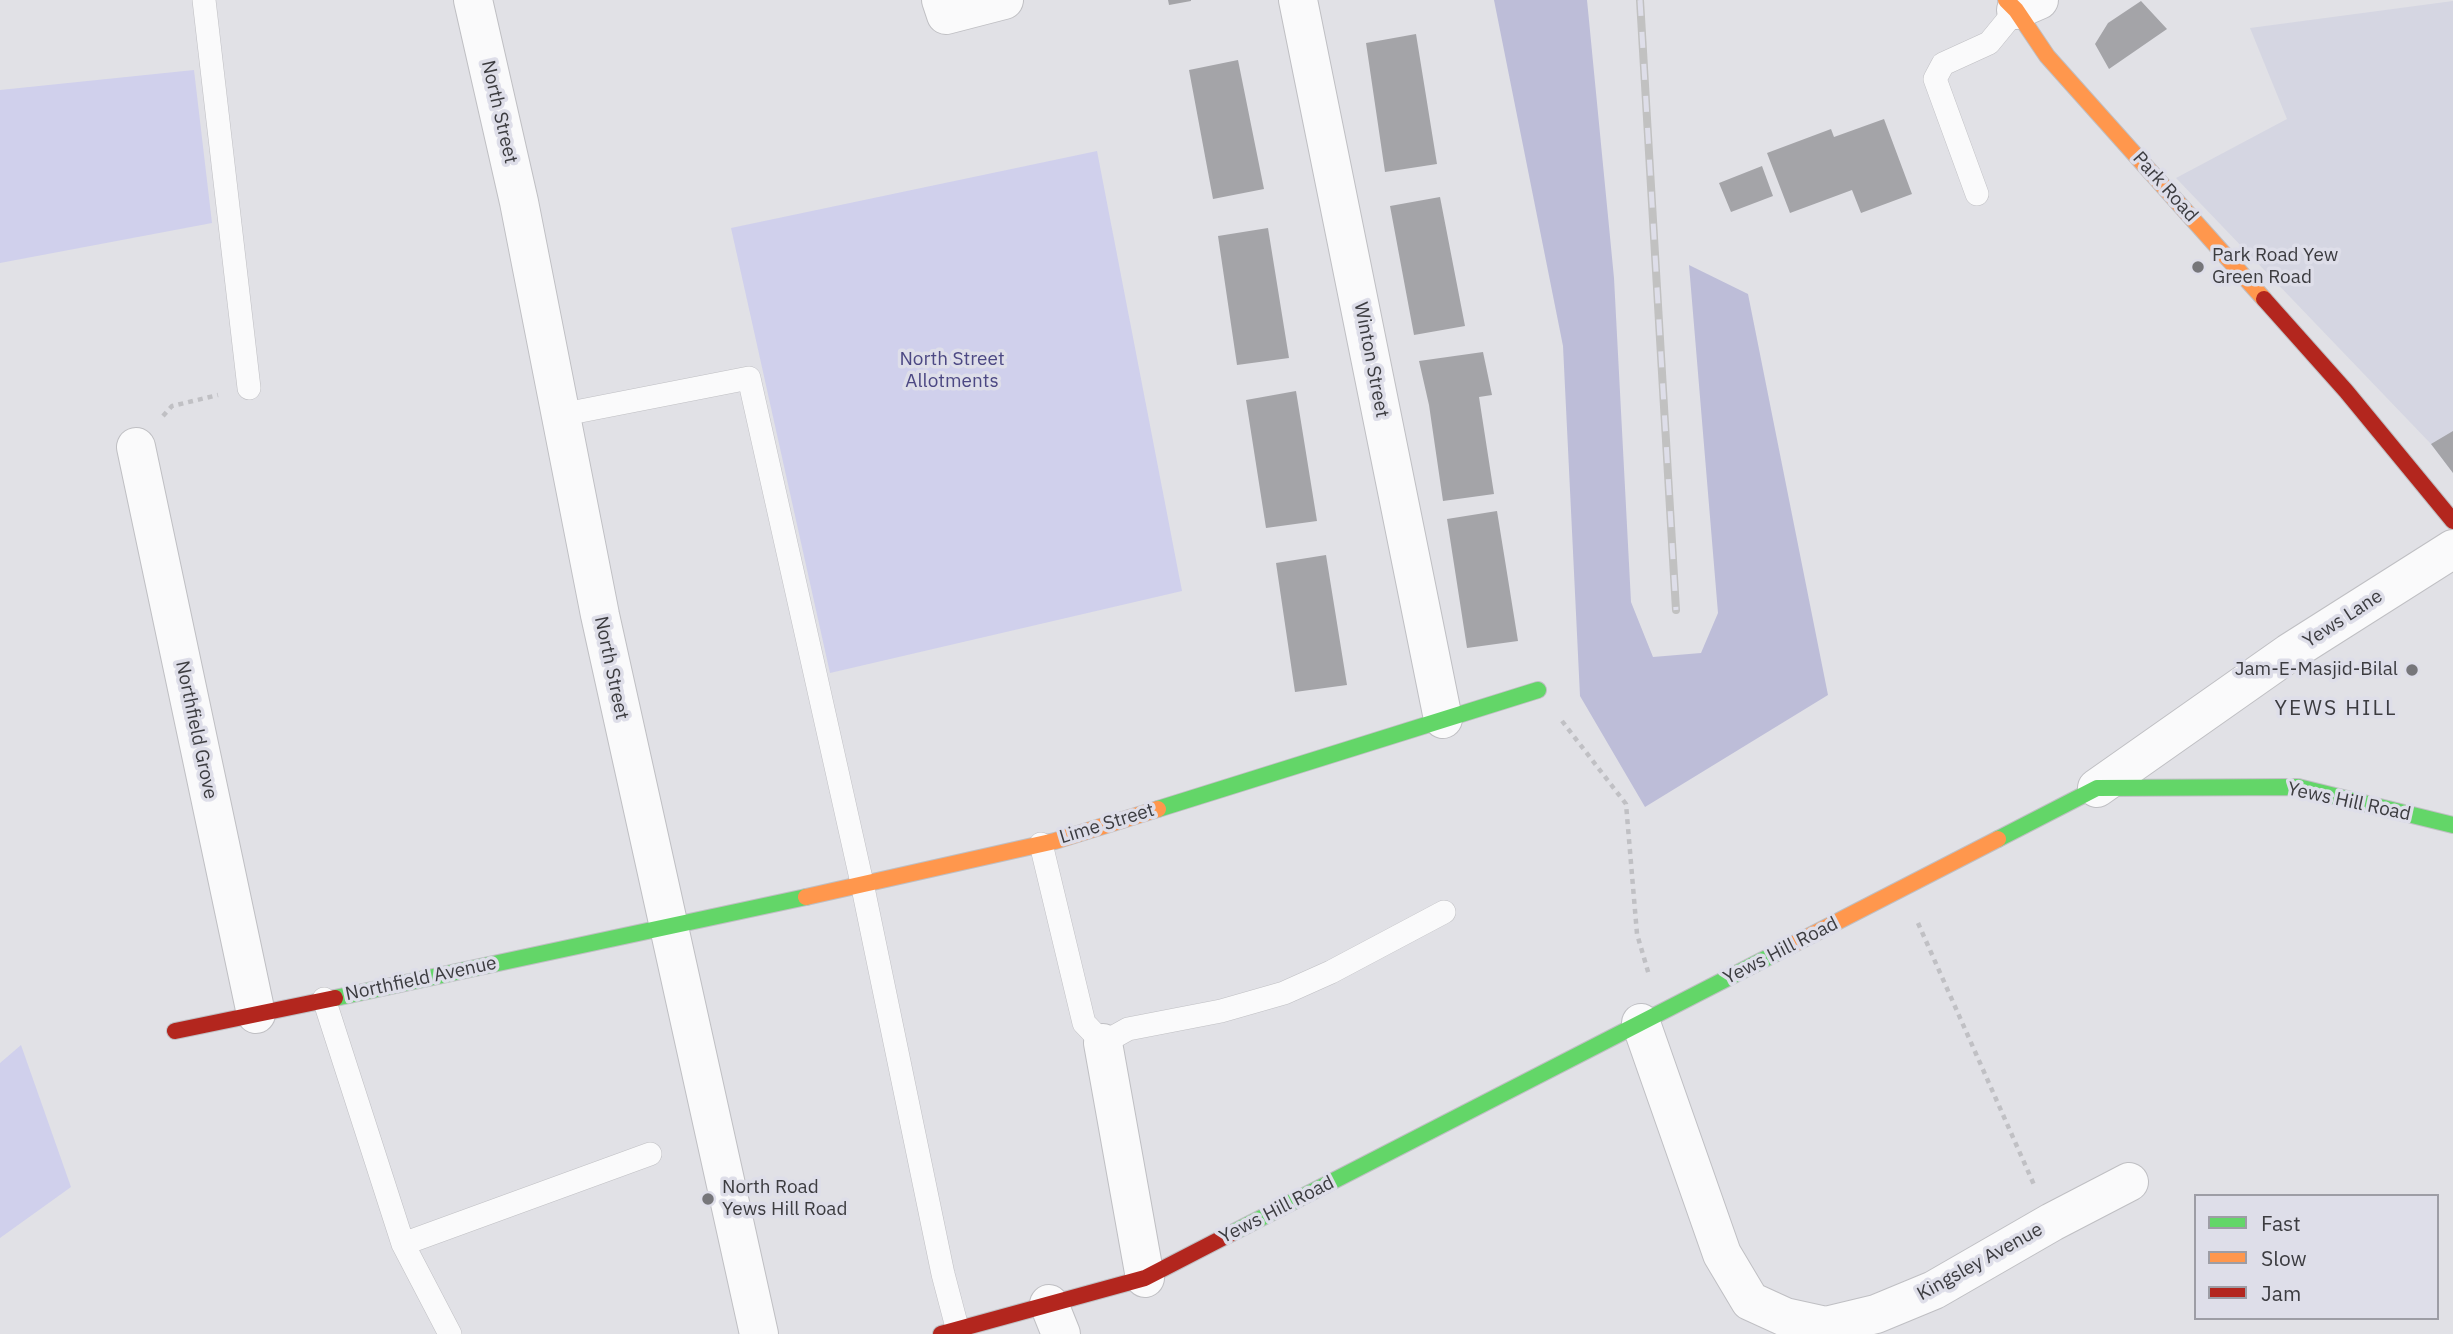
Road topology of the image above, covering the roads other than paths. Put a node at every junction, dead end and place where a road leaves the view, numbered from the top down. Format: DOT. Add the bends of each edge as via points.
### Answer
graph roads {
  1 [pos="204,0"];
  2 [pos="473,0"];
  3 [pos="941,0"];
  4 [pos="1004,0"];
  5 [pos="1298,0"];
  6 [pos="2020,4"];
  7 [pos="1977,194"];
  8 [pos="249,388"];
  9 [pos="561,415"];
  10 [pos="136,447"];
  11 [pos="2453,521"];
  12 [pos="2453,549"];
  13 [pos="1538,690"];
  14 [pos="1443,719"];
  15 [pos="2097,788"];
  16 [pos="2453,825"];
  17 [pos="1041,844"];
  18 [pos="862,883"];
  19 [pos="1444,912"];
  20 [pos="668,928"];
  21 [pos="324,999"];
  22 [pos="256,1014"];
  23 [pos="1651,1018"];
  24 [pos="175,1031"];
  25 [pos="1103,1044"];
  26 [pos="650,1154"];
  27 [pos="2129,1182"];
  28 [pos="403,1244"];
  29 [pos="1145,1278"];
  30 [pos="1055,1319"];
  31 [pos="950,1333"];
  32 [pos="450,1334"];
  33 [pos="759,1334"];
  1 -- 8 [label="lane"];
  2 -- 9 [label="street, North Street"];
  3 -- 4 [label="street" via="946,15"];
  5 -- 14 [label="street, Winton Street"];
  6 -- 7 [label="lane" via="1989,43 1944,64 1935,79"];
  6 -- 11 [label="street, Park Road" via="2047,55 2346,391"];
  9 -- 18 [label="lane" via="749,378"];
  9 -- 20 [label="street, North Street"];
  10 -- 22 [label="street, Northfield Grove"];
  12 -- 15 [label="street, Yews Lane" via="2289,653"];
  13 -- 14 [label="street, Lime Street"];
  14 -- 17 [label="street, Lime Street"];
  15 -- 16 [label="street, Yews Hill Road" via="2298,787"];
  15 -- 23 [label="street, Yews Hill Road"];
  17 -- 18 [label="street, Lime Street"];
  17 -- 25 [label="lane" via="1083,1023"];
  18 -- 20 [label="street, Lime Street"];
  18 -- 31 [label="lane" via="943,1274"];
  19 -- 25 [label="lane" via="1284,993 1128,1029"];
  20 -- 21 [label="street, Northfield Avenue"];
  20 -- 33 [label="street, North Street"];
  21 -- 22 [label="street, Northfield Avenue"];
  21 -- 28 [label="lane"];
  22 -- 24 [label="street, Northfield Avenue"];
  23 -- 27 [label="street, Kingsley Avenue" via="1721,1254 1750,1301 1785,1317 1826,1326 1876,1314 1934,1290"];
  23 -- 29 [label="street, Yews Hill Road"];
  25 -- 29 [label="street"];
  26 -- 28 [label="lane"];
  28 -- 32 [label="lane"];
  29 -- 30 [label="street, Yews Hill Road"];
  30 -- 31 [label="street, Yews Hill Road"];
}
